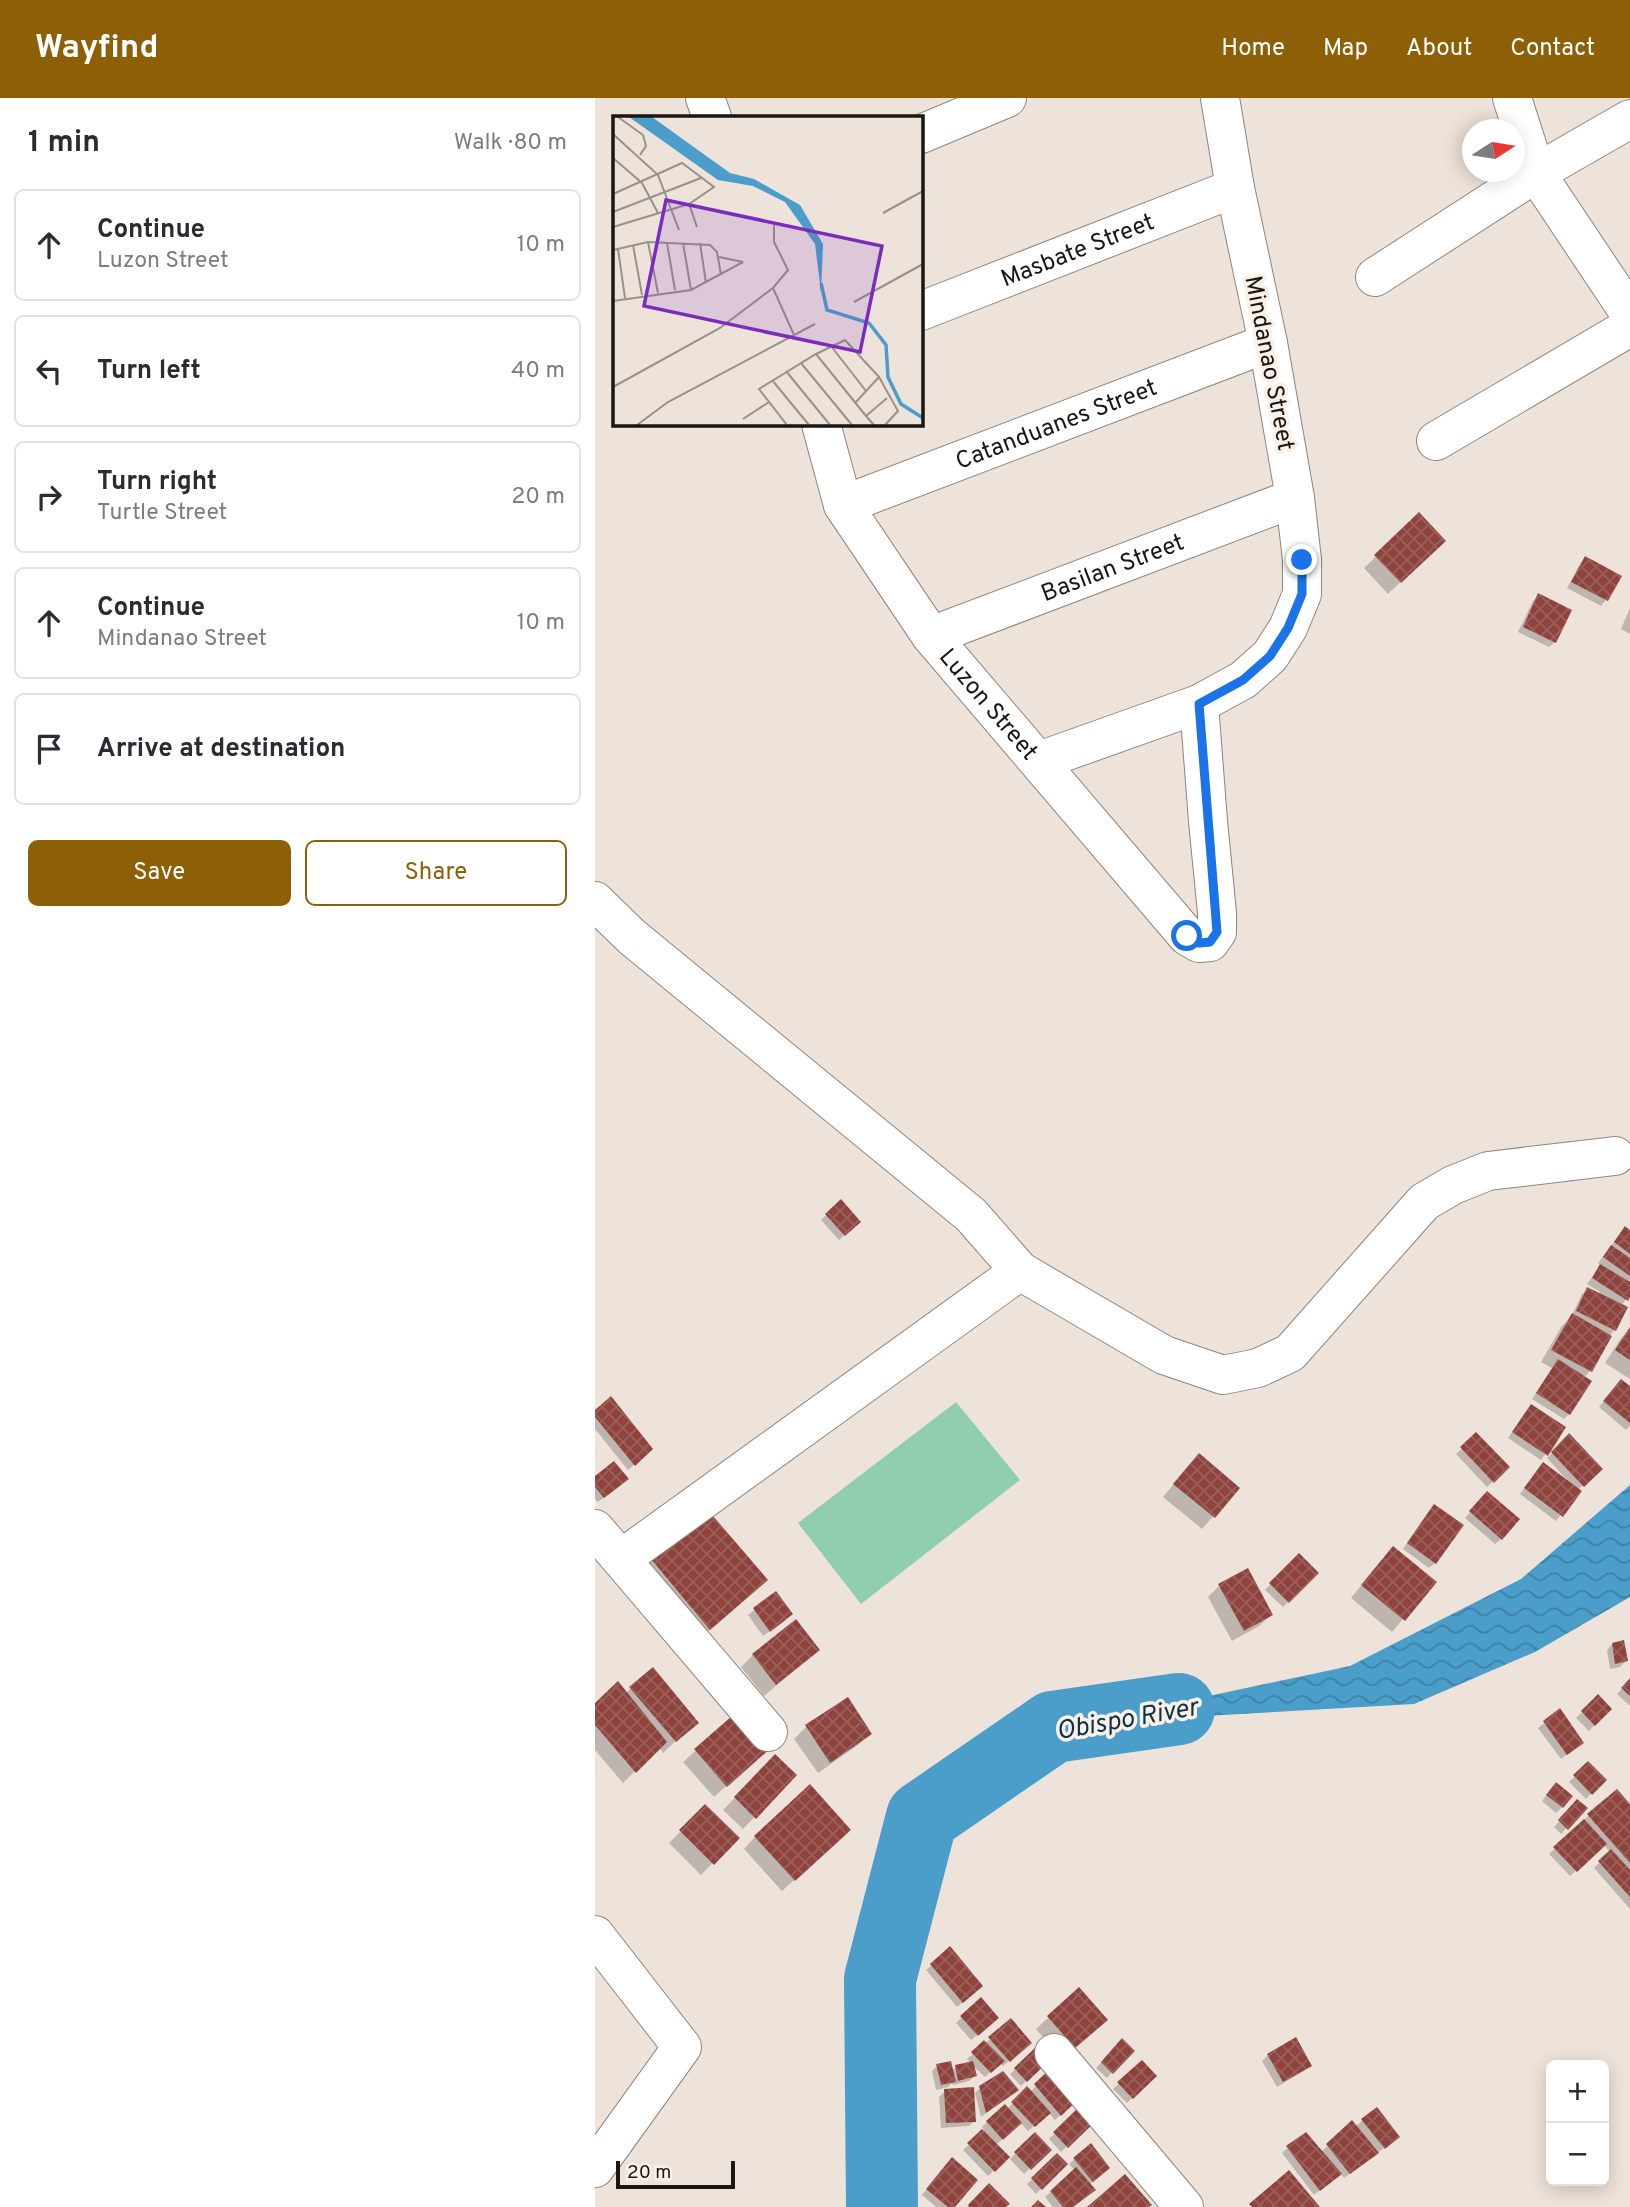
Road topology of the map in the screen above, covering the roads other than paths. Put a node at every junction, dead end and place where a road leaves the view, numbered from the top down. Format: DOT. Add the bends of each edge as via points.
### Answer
graph roads {
  1 [pos="705,98"];
  2 [pos="1007,98"];
  3 [pos="1220,98"];
  4 [pos="1512,98"];
  5 [pos="712,116"];
  6 [pos="1630,119"];
  7 [pos="922,134"];
  8 [pos="1536,173"];
  9 [pos="1235,188"];
  10 [pos="1375,276"];
  11 [pos="922,311"];
  12 [pos="1630,314"];
  13 [pos="1630,327"];
  14 [pos="1268,343"];
  15 [pos="821,425"];
  16 [pos="1436,441"];
  17 [pos="1295,498"];
  18 [pos="843,505"];
  19 [pos="931,636"];
  20 [pos="1199,704"];
  21 [pos="1039,761"];
  22 [pos="595,901"];
  23 [pos="1615,1156"];
  24 [pos="1020,1271"];
  25 [pos="595,1529"];
  26 [pos="621,1559"];
  27 [pos="768,1732"];
  28 [pos="595,1934"];
  29 [pos="1054,2053"];
  30 [pos="595,2168"];
  31 [pos="1184,2207"];
  1 -- 5 [label="street"];
  2 -- 7 [label="street"];
  3 -- 9 [label="street, Mindanao Street"];
  4 -- 8 [label="street"];
  6 -- 8 [label="street"];
  8 -- 10 [label="street"];
  8 -- 12 [label="street"];
  9 -- 11 [label="street, Masbate Street"];
  9 -- 14 [label="street, Mindanao Street"];
  13 -- 16 [label="street"];
  14 -- 17 [label="street, Mindanao Street"];
  14 -- 18 [label="street, Catanduanes Street"];
  15 -- 18 [label="street, Luzon Street"];
  17 -- 19 [label="street, Basilan Street"];
  17 -- 20 [label="street, Mindanao Street" via="1302,594 1288,628 1270,656 1243,680"];
  18 -- 19 [label="street, Luzon Street"];
  19 -- 21 [label="street, Luzon Street"];
  20 -- 21 [label="street, Mindanao Street"];
  20 -- 21 [label="street, Luzon Street" via="1217,913 1217,932 1210,942 1199,943 1187,936"];
  22 -- 24 [label="street" via="632,937 971,1215"];
  23 -- 24 [label="street" via="1488,1171 1433,1196 1290,1353 1258,1368 1223,1374 1164,1355"];
  24 -- 26 [label="street"];
  25 -- 26 [label="street"];
  26 -- 27 [label="street"];
  28 -- 30 [label="street" via="682,2047"];
  29 -- 31 [label="street"];
}
